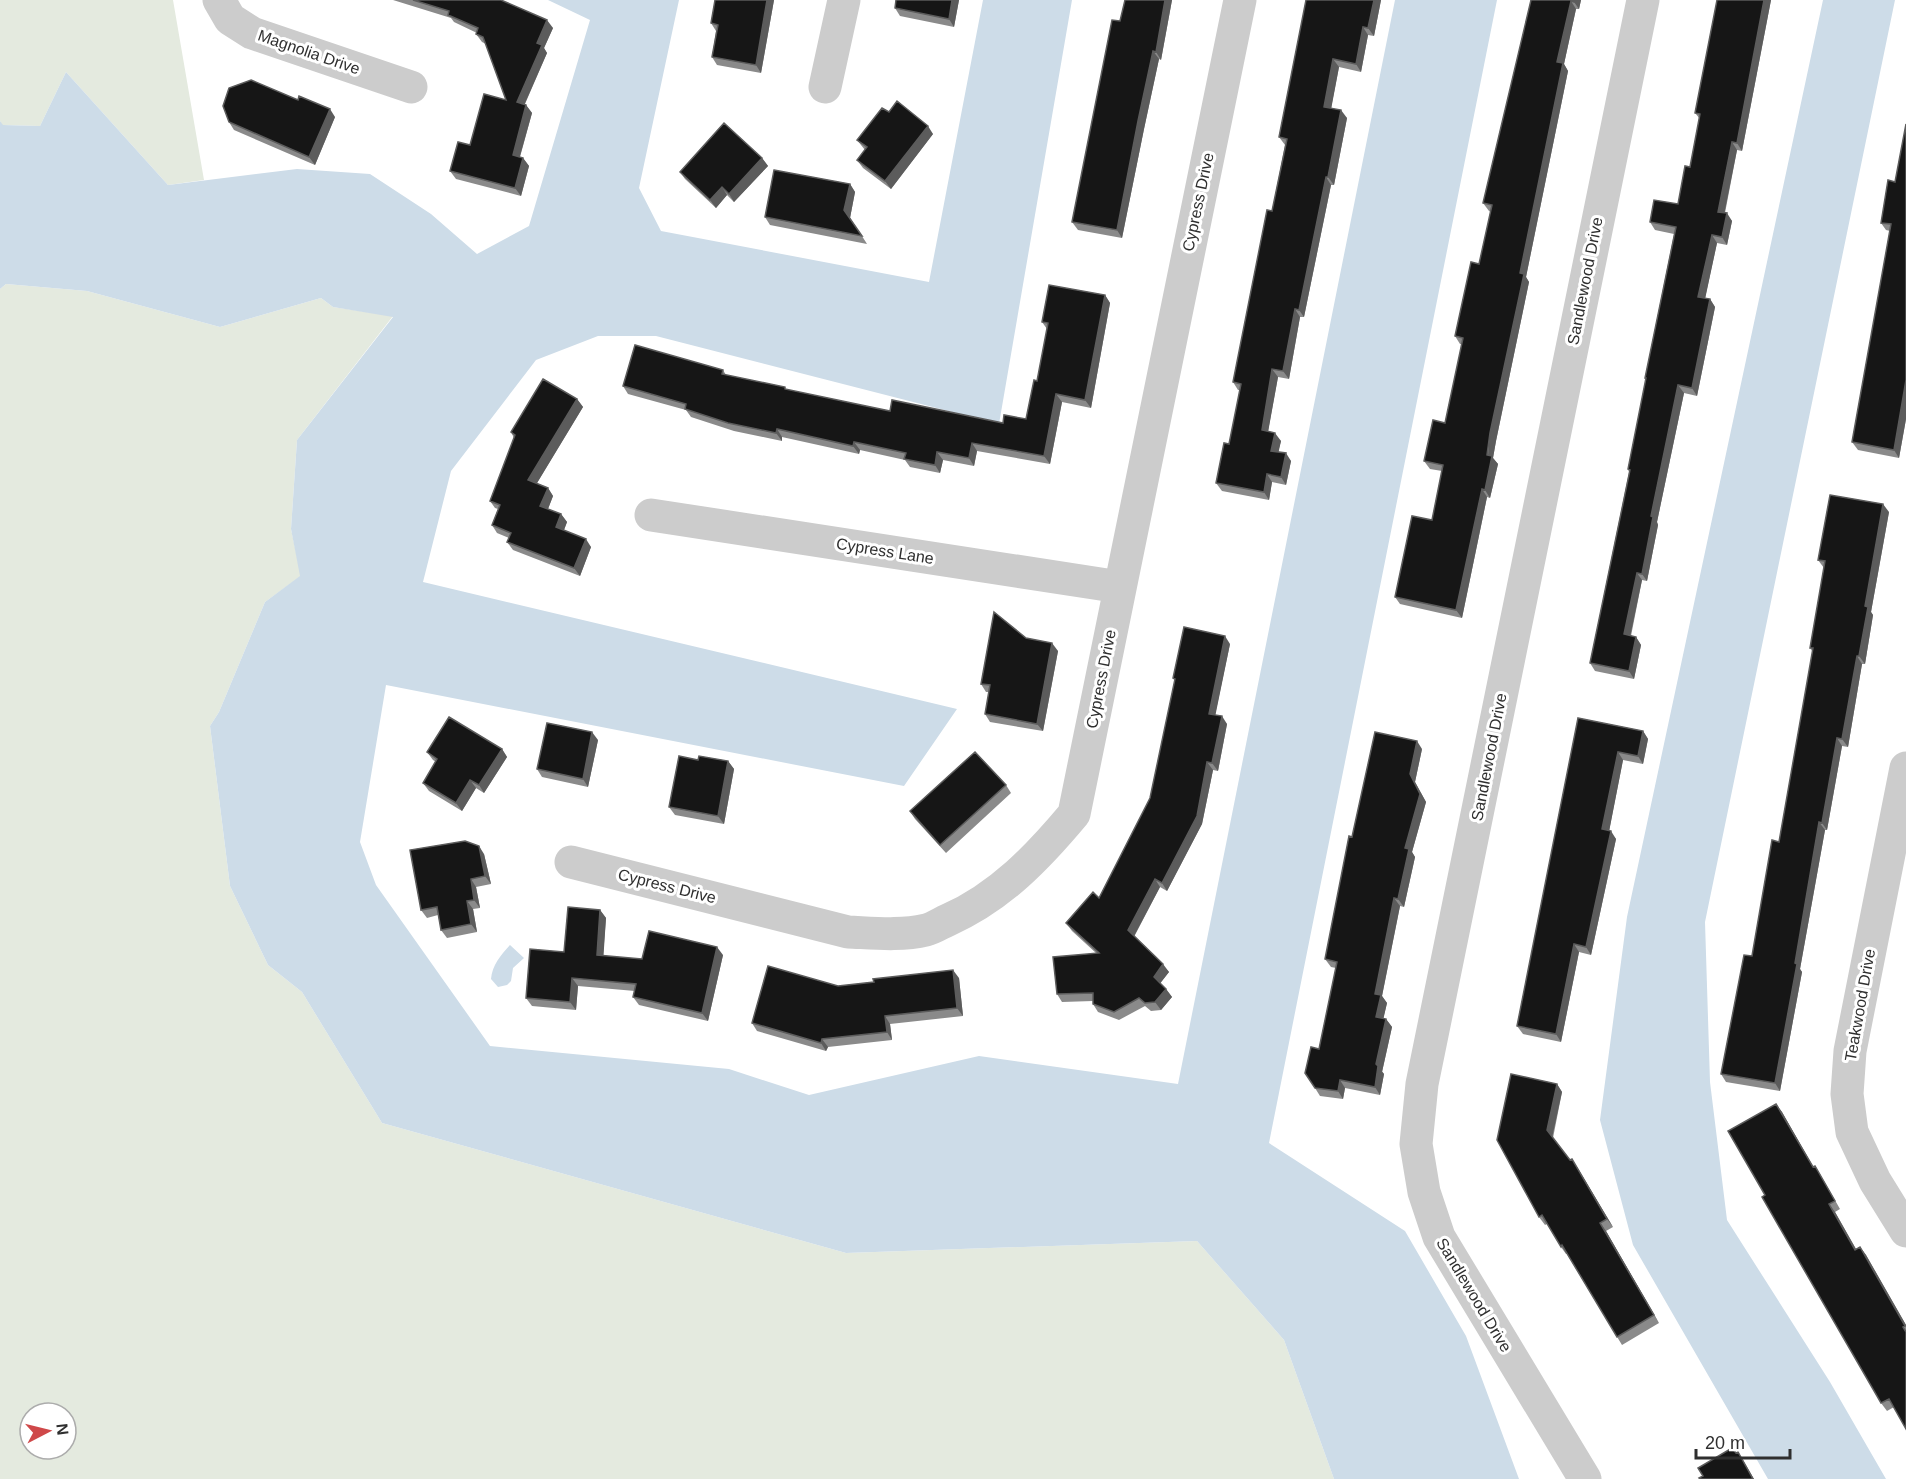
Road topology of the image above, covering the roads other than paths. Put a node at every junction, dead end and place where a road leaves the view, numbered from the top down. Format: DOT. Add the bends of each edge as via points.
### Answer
graph roads {
  1 [pos="219,0"];
  2 [pos="844,0"];
  3 [pos="1240,0"];
  4 [pos="1643,0"];
  5 [pos="411,87"];
  6 [pos="825,87"];
  7 [pos="651,515"];
  8 [pos="1120,587"];
  9 [pos="1906,768"];
  10 [pos="571,862"];
  11 [pos="1906,1232"];
  12 [pos="1585,1479"];
  1 -- 5 [label="street, Magnolia Drive" via="230,19 252,33"];
  2 -- 6 [label="street"];
  3 -- 8 [label="street, Cypress Drive"];
  4 -- 12 [label="street, Sandlewood Drive" via="1422,1084 1416,1144 1424,1192 1439,1237"];
  7 -- 8 [label="street, Cypress Lane"];
  8 -- 10 [label="street, Cypress Drive" via="1074,814 1040,855 998,892 963,914 926,930 889,934 848,932"];
  9 -- 11 [label="street, Teakwood Drive" via="1850,1051 1847,1094 1852,1132 1875,1181"];
}
